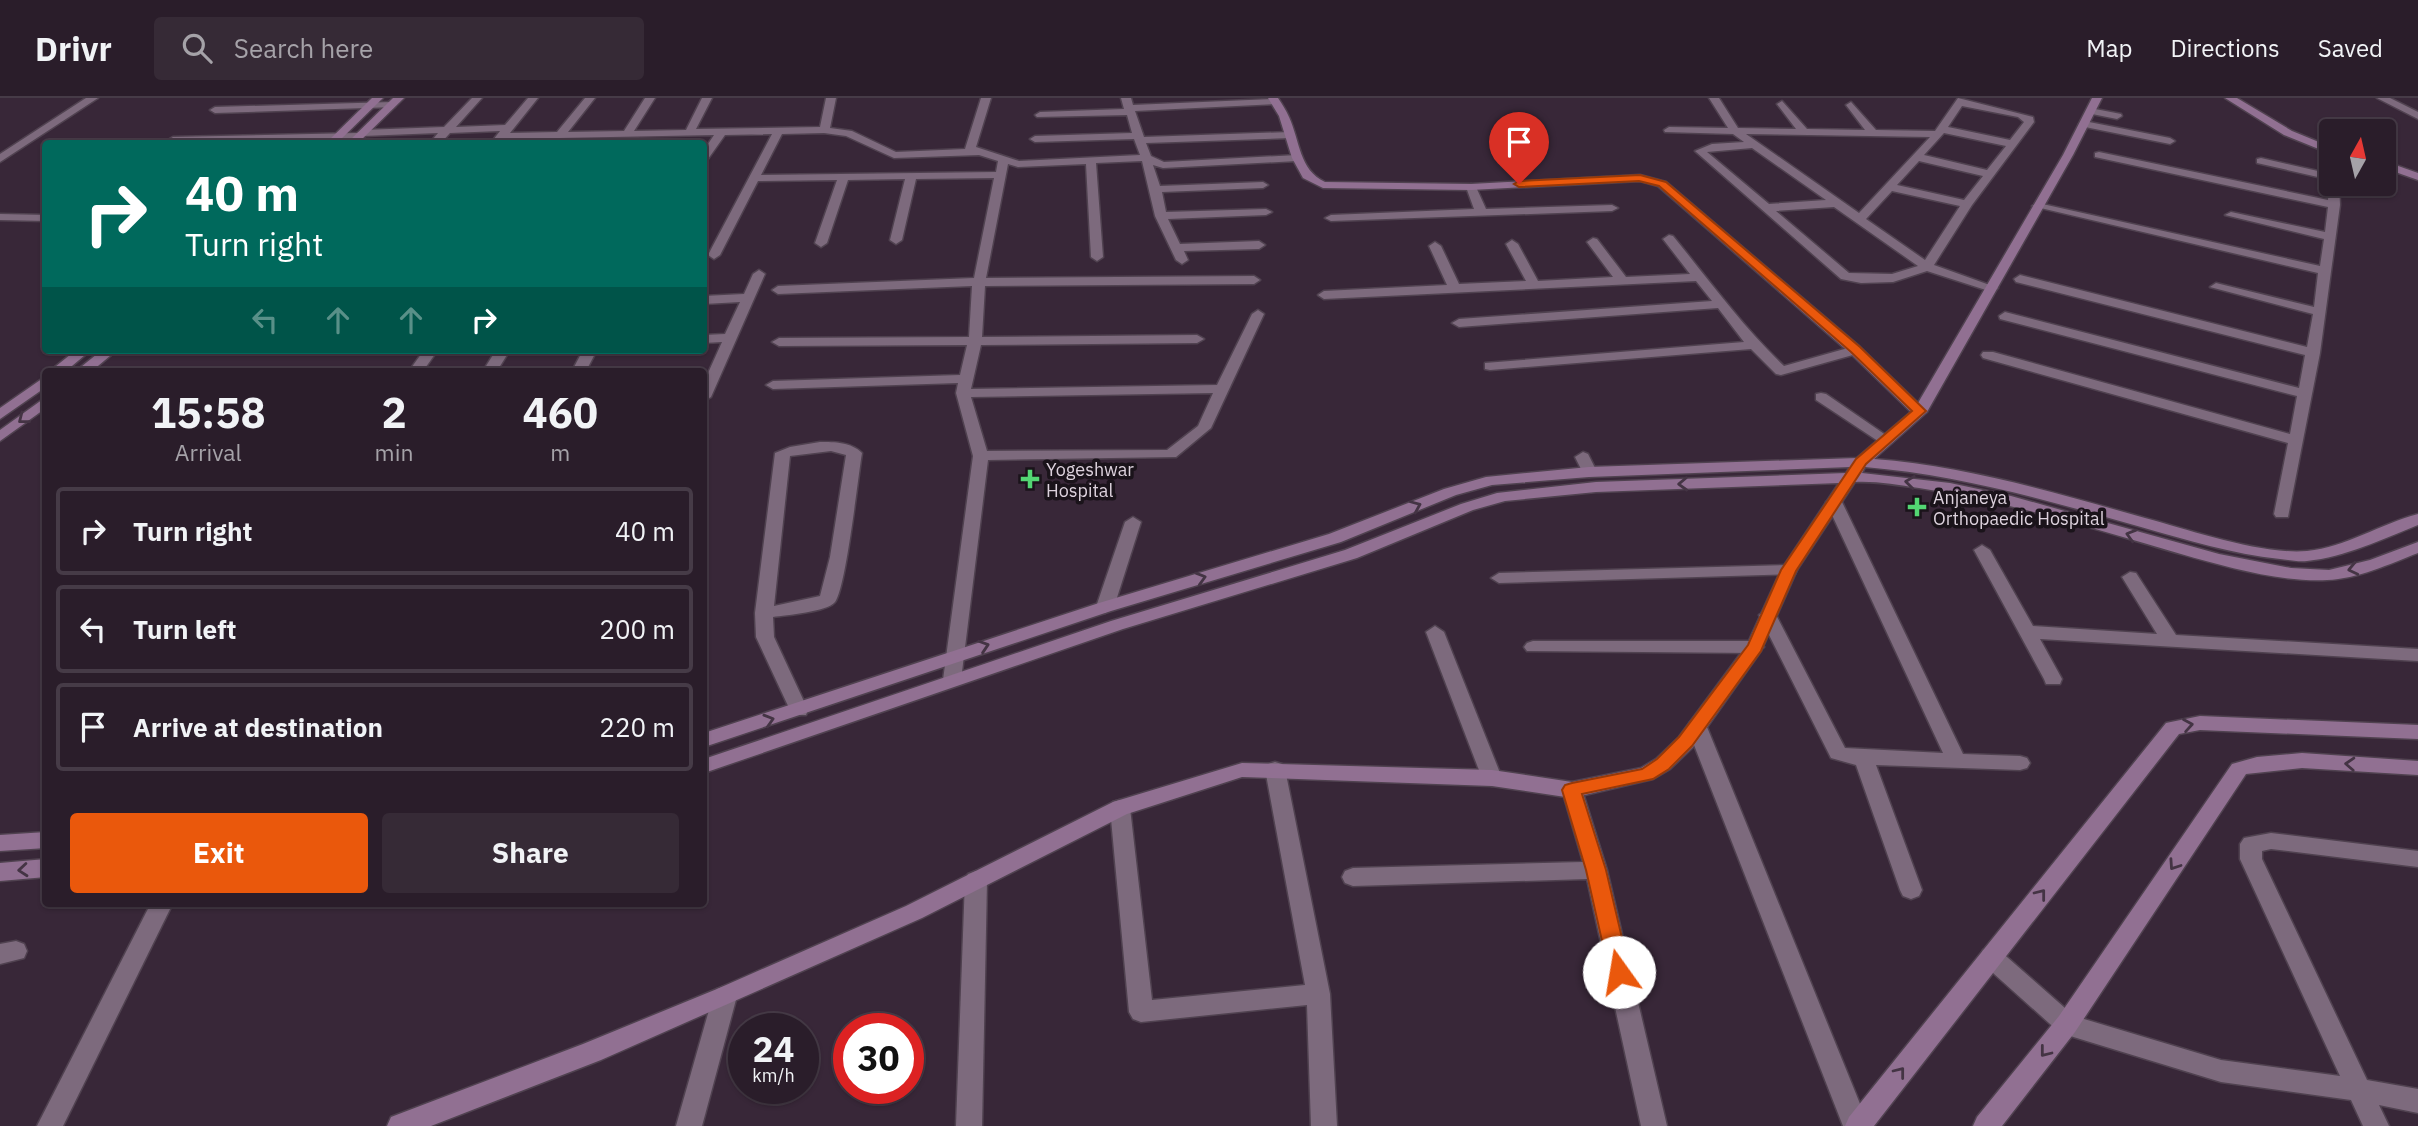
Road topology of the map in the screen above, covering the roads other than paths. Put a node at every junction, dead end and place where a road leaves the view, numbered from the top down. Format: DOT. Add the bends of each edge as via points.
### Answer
graph roads {
  1 [pos="93,98"];
  2 [pos="477,98"];
  3 [pos="533,98"];
  4 [pos="590,98"];
  5 [pos="650,98"];
  6 [pos="707,98"];
  7 [pos="831,98"];
  8 [pos="986,98"];
  9 [pos="1714,98"];
  10 [pos="2230,98"];
  11 [pos="2247,98"];
  12 [pos="2382,98"];
  13 [pos="1274,100"];
  14 [pos="396,101"];
  15 [pos="1961,101"];
  16 [pos="374,102"];
  17 [pos="1782,104"];
  18 [pos="1851,105"];
  19 [pos="1128,106"];
  20 [pos="215,110"];
  21 [pos="2090,111"];
  22 [pos="1040,115"];
  23 [pos="2417,115"];
  24 [pos="2117,116"];
  25 [pos="824,130"];
  26 [pos="1669,130"];
  27 [pos="447,131"];
  28 [pos="1735,131"];
  29 [pos="1939,131"];
  30 [pos="778,132"];
  31 [pos="1804,132"];
  32 [pos="688,133"];
  33 [pos="721,133"];
  34 [pos="1873,133"];
  35 [pos="560,135"];
  36 [pos="626,135"];
  37 [pos="1290,135"];
  38 [pos="502,136"];
  39 [pos="357,138"];
  40 [pos="1139,138"];
  41 [pos="2319,138"];
  42 [pos="1035,139"];
  43 [pos="173,140"];
  44 [pos="334,140"];
  45 [pos="438,140"];
  46 [pos="556,140"];
  47 [pos="2170,141"];
  48 [pos="2012,144"];
  49 [pos="1754,145"];
  50 [pos="2319,146"];
  51 [pos="981,152"];
  52 [pos="707,153"];
  53 [pos="2099,155"];
  54 [pos="1916,157"];
  55 [pos="1004,158"];
  56 [pos="1145,158"];
  57 [pos="1297,158"];
  58 [pos="0,159"];
  59 [pos="1091,161"];
  60 [pos="2261,161"];
  61 [pos="2396,169"];
  62 [pos="1990,174"];
  63 [pos="2319,174"];
  64 [pos="1000,175"];
  65 [pos="911,176"];
  66 [pos="2396,176"];
  67 [pos="844,177"];
  68 [pos="2418,177"];
  69 [pos="755,178"];
  70 [pos="2418,184"];
  71 [pos="1264,185"];
  72 [pos="1471,187"];
  73 [pos="1889,187"];
  74 [pos="1156,189"];
  75 [pos="2334,196"];
  76 [pos="1837,202"];
  77 [pos="1967,204"];
  78 [pos="2334,205"];
  79 [pos="2038,206"];
  80 [pos="1612,208"];
  81 [pos="1765,208"];
  82 [pos="1266,212"];
  83 [pos="1481,212"];
  84 [pos="2231,215"];
  85 [pos="1161,216"];
  86 [pos="0,217"];
  87 [pos="42,218"];
  88 [pos="1331,218"];
  89 [pos="1860,219"];
  90 [pos="2328,236"];
  91 [pos="1669,239"];
  92 [pos="896,240"];
  93 [pos="1593,242"];
  94 [pos="821,243"];
  95 [pos="1513,244"];
  96 [pos="1259,245"];
  97 [pos="1435,246"];
  98 [pos="714,255"];
  99 [pos="1097,257"];
  100 [pos="1927,267"];
  101 [pos="2324,271"];
  102 [pos="759,274"];
  103 [pos="1701,277"];
  104 [pos="1621,279"];
  105 [pos="2021,279"];
  106 [pos="1254,280"];
  107 [pos="979,282"];
  108 [pos="1534,285"];
  109 [pos="2216,287"];
  110 [pos="1455,288"];
  111 [pos="1992,288"];
  112 [pos="778,290"];
  113 [pos="1324,295"];
  114 [pos="747,298"];
  115 [pos="707,300"];
  116 [pos="1719,304"];
  117 [pos="2319,312"];
  118 [pos="1258,314"];
  119 [pos="2005,316"];
  120 [pos="1458,323"];
  121 [pos="728,338"];
  122 [pos="707,339"];
  123 [pos="1197,339"];
  124 [pos="975,341"];
  125 [pos="779,342"];
  126 [pos="1754,345"];
  127 [pos="1856,350"];
  128 [pos="2313,353"];
  129 [pos="79,354"];
  130 [pos="105,354"];
  131 [pos="1989,355"];
  132 [pos="1490,366"];
  133 [pos="61,368"];
  134 [pos="87,368"];
  135 [pos="42,383"];
  136 [pos="773,384"];
  137 [pos="965,386"];
  138 [pos="1223,388"];
  139 [pos="707,390"];
  140 [pos="2305,394"];
  141 [pos="1821,397"];
  142 [pos="42,404"];
  143 [pos="1920,411"];
  144 [pos="0,415"];
  145 [pos="0,437"];
  146 [pos="1886,440"];
  147 [pos="2295,440"];
  148 [pos="981,456"];
  149 [pos="1856,470"];
  150 [pos="1834,502"];
  151 [pos="2282,514"];
  152 [pos="2418,519"];
  153 [pos="1133,522"];
  154 [pos="1378,522"];
  155 [pos="1397,537"];
  156 [pos="2418,547"];
  157 [pos="1982,550"];
  158 [pos="1789,570"];
  159 [pos="2130,577"];
  160 [pos="1499,578"];
  161 [pos="1105,607"];
  162 [pos="764,613"];
  163 [pos="1769,615"];
  164 [pos="1435,632"];
  165 [pos="2026,632"];
  166 [pos="2170,640"];
  167 [pos="1533,647"];
  168 [pos="1755,647"];
  169 [pos="954,655"];
  170 [pos="2418,655"];
  171 [pos="2053,679"];
  172 [pos="952,680"];
  173 [pos="799,710"];
  174 [pos="1698,727"];
  175 [pos="2418,732"];
  176 [pos="707,739"];
  177 [pos="1863,757"];
  178 [pos="1956,761"];
  179 [pos="2020,763"];
  180 [pos="707,765"];
  181 [pos="2418,768"];
  182 [pos="1275,769"];
  183 [pos="1492,778"];
  184 [pos="1572,790"];
  185 [pos="1120,808"];
  186 [pos="42,840"];
  187 [pos="0,843"];
  188 [pos="2418,859"];
  189 [pos="42,868"];
  190 [pos="1596,870"];
  191 [pos="0,872"];
  192 [pos="1353,877"];
  193 [pos="976,880"];
  194 [pos="1911,890"];
  195 [pos="160,907"];
  196 [pos="1991,957"];
  197 [pos="1318,994"];
  198 [pos="725,996"];
  199 [pos="2067,1024"];
  200 [pos="2359,1090"];
  201 [pos="2418,1101"];
  202 [pos="439,1118"];
  203 [pos="50,1126"];
  204 [pos="400,1126"];
  205 [pos="688,1126"];
  206 [pos="969,1126"];
  207 [pos="1324,1126"];
  208 [pos="1654,1126"];
  209 [pos="1857,1126"];
  210 [pos="1986,1126"];
  211 [pos="2376,1126"];
  1 -- 58 [label="street"];
  2 -- 27 [label="street"];
  3 -- 38 [label="street"];
  4 -- 35 [label="street"];
  5 -- 36 [label="street"];
  6 -- 32 [label="street"];
  7 -- 25 [label="street"];
  8 -- 51 [label="street" via="970,149"];
  9 -- 28 [label="street"];
  10 -- 50 [label="street"];
  11 -- 41 [label="street"];
  12 -- 23 [label="street"];
  13 -- 19 [label="street"];
  13 -- 37 [label="street"];
  14 -- 16 [label="street"];
  14 -- 39 [label="street"];
  15 -- 29 [label="street"];
  15 -- 48 [label="street" via="2029,119"];
  16 -- 20 [label="street"];
  16 -- 44 [label="street"];
  17 -- 31 [label="street"];
  18 -- 34 [label="street"];
  19 -- 22 [label="street"];
  19 -- 40 [label="street"];
  21 -- 24 [label="street"];
  21 -- 47 [label="street"];
  21 -- 79 [label="street"];
  25 -- 30 [label="street"];
  25 -- 51 [label="street" via="848,132 894,155"];
  26 -- 28 [label="street"];
  27 -- 38 [label="street"];
  27 -- 39 [label="street"];
  27 -- 45 [label="street"];
  28 -- 31 [label="street"];
  28 -- 49 [label="street"];
  29 -- 34 [label="street"];
  29 -- 48 [label="street"];
  29 -- 54 [label="street"];
  30 -- 33 [label="street"];
  30 -- 69 [label="street"];
  31 -- 34 [label="street"];
  32 -- 33 [label="street"];
  32 -- 36 [label="street"];
  33 -- 52 [label="street"];
  35 -- 36 [label="street"];
  35 -- 38 [label="street"];
  35 -- 46 [label="street"];
  37 -- 40 [label="street"];
  37 -- 57 [label="street"];
  39 -- 44 [label="street"];
  40 -- 42 [label="street"];
  40 -- 56 [label="street"];
  43 -- 44 [label="street"];
  48 -- 62 [label="street"];
  49 -- 76 [label="street"];
  49 -- 81 [label="street" via="1700,151"];
  51 -- 55 [label="street"];
  53 -- 78 [label="street"];
  54 -- 62 [label="street"];
  54 -- 73 [label="street"];
  55 -- 59 [label="street" via="1018,164"];
  55 -- 64 [label="street"];
  56 -- 57 [label="street" via="1163,164"];
  56 -- 59 [label="street"];
  56 -- 74 [label="street"];
  57 -- 72 [label="street" via="1308,178 1334,187"];
  59 -- 99 [label="street"];
  60 -- 63 [label="street"];
  61 -- 68 [label="street"];
  62 -- 77 [label="street"];
  64 -- 65 [label="street"];
  64 -- 107 [label="street"];
  65 -- 67 [label="street"];
  65 -- 92 [label="street"];
  66 -- 70 [label="street"];
  67 -- 69 [label="street"];
  67 -- 94 [label="street"];
  69 -- 98 [label="street"];
  71 -- 74 [label="street"];
  72 -- 83 [label="street"];
  72 -- 127 [label="street" via="1640,178 1662,184"];
  73 -- 77 [label="street"];
  73 -- 89 [label="street"];
  74 -- 85 [label="street"];
  75 -- 78 [label="street"];
  76 -- 81 [label="street"];
  76 -- 89 [label="street"];
  77 -- 100 [label="street"];
  78 -- 90 [label="street"];
  79 -- 101 [label="street"];
  79 -- 111 [label="street"];
  80 -- 83 [label="street"];
  81 -- 100 [label="street" via="1852,279 1893,278"];
  82 -- 85 [label="street"];
  83 -- 88 [label="street"];
  84 -- 90 [label="street"];
  85 -- 96 [label="street" via="1179,254"];
  86 -- 87 [label="street"];
  89 -- 100 [label="street"];
  90 -- 101 [label="street"];
  91 -- 103 [label="street"];
  93 -- 104 [label="street"];
  95 -- 108 [label="street"];
  97 -- 110 [label="street"];
  100 -- 111 [label="street"];
  101 -- 117 [label="street"];
  102 -- 114 [label="street"];
  103 -- 104 [label="street"];
  103 -- 116 [label="street"];
  104 -- 108 [label="street"];
  105 -- 128 [label="street"];
  106 -- 107 [label="street"];
  107 -- 112 [label="street"];
  107 -- 124 [label="street"];
  108 -- 110 [label="street"];
  109 -- 117 [label="street"];
  110 -- 113 [label="street"];
  111 -- 143 [label="street"];
  114 -- 115 [label="street"];
  114 -- 121 [label="street"];
  116 -- 120 [label="street"];
  116 -- 126 [label="street"];
  117 -- 128 [label="street"];
  118 -- 138 [label="street"];
  119 -- 140 [label="street"];
  121 -- 122 [label="street"];
  121 -- 139 [label="street"];
  123 -- 124 [label="street"];
  124 -- 125 [label="street"];
  124 -- 137 [label="street"];
  126 -- 127 [label="street" via="1781,371"];
  126 -- 132 [label="street"];
  127 -- 143 [label="street"];
  128 -- 140 [label="street"];
  129 -- 133 [label="street"];
  130 -- 134 [label="street"];
  131 -- 147 [label="street"];
  135 -- 144 [label="street"];
  136 -- 137 [label="street"];
  137 -- 138 [label="street"];
  137 -- 148 [label="street"];
  138 -- 148 [label="street" via="1199,435 1171,454"];
  140 -- 147 [label="street"];
  141 -- 146 [label="street"];
  142 -- 145 [label="street, one-way"];
  143 -- 146 [label="street"];
  146 -- 149 [label="street"];
  147 -- 151 [label="street"];
  148 -- 169 [label="street"];
  149 -- 150 [label="street"];
  149 -- 152 [label="street" via="1908,466 2013,486 2217,543 2280,554 2306,555 2346,547"];
  154 -- 149 [label="street, one-way" via="1491,480 1586,465"];
  149 -- 155 [label="street, one-way" via="1503,496"];
  156 -- 149 [label="street, one-way" via="2329,575 2291,573 2218,559 1974,493"];
  150 -- 158 [label="street"];
  150 -- 178 [label="street"];
  153 -- 161 [label="street"];
  154 -- 155 [label="street"];
  161 -- 154 [label="street, one-way"];
  155 -- 172 [label="street"];
  157 -- 165 [label="street"];
  158 -- 160 [label="street"];
  158 -- 163 [label="street"];
  159 -- 166 [label="street"];
  169 -- 161 [label="street, one-way"];
  162 -- 162 [label="street" via="828,599 854,453 851,449 801,448 783,453"];
  162 -- 173 [label="street" via="765,637"];
  163 -- 168 [label="street"];
  163 -- 177 [label="street" via="1832,744 1848,757"];
  164 -- 183 [label="street"];
  165 -- 166 [label="street"];
  165 -- 171 [label="street"];
  166 -- 170 [label="street"];
  167 -- 168 [label="street"];
  168 -- 174 [label="street"];
  169 -- 172 [label="street"];
  169 -- 173 [label="street"];
  172 -- 180 [label="street"];
  176 -- 173 [label="street, one-way"];
  174 -- 184 [label="street" via="1663,764 1646,774"];
  174 -- 209 [label="street"];
  196 -- 175 [label="street, one-way" via="2173,729 2200,723"];
  177 -- 178 [label="street"];
  177 -- 194 [label="street"];
  178 -- 179 [label="street"];
  181 -- 199 [label="street, one-way" via="2285,761 2239,769"];
  182 -- 183 [label="street"];
  182 -- 185 [label="street" via="1242,770"];
  182 -- 197 [label="street"];
  183 -- 184 [label="street"];
  184 -- 190 [label="street"];
  185 -- 193 [label="street"];
  185 -- 197 [label="street" via="1141,1012"];
  186 -- 187 [label="street"];
  188 -- 200 [label="street" via="2271,842 2251,844 2256,871"];
  189 -- 191 [label="street, one-way"];
  190 -- 192 [label="street"];
  190 -- 208 [label="street"];
  193 -- 198 [label="street"];
  193 -- 206 [label="street"];
  195 -- 203 [label="street"];
  196 -- 199 [label="street"];
  209 -- 196 [label="street, one-way"];
  197 -- 207 [label="street"];
  198 -- 202 [label="street"];
  198 -- 205 [label="street"];
  199 -- 200 [label="street" via="2221,1071"];
  199 -- 210 [label="street, one-way"];
  200 -- 201 [label="street"];
  200 -- 211 [label="street"];
  202 -- 204 [label="street"];
}
